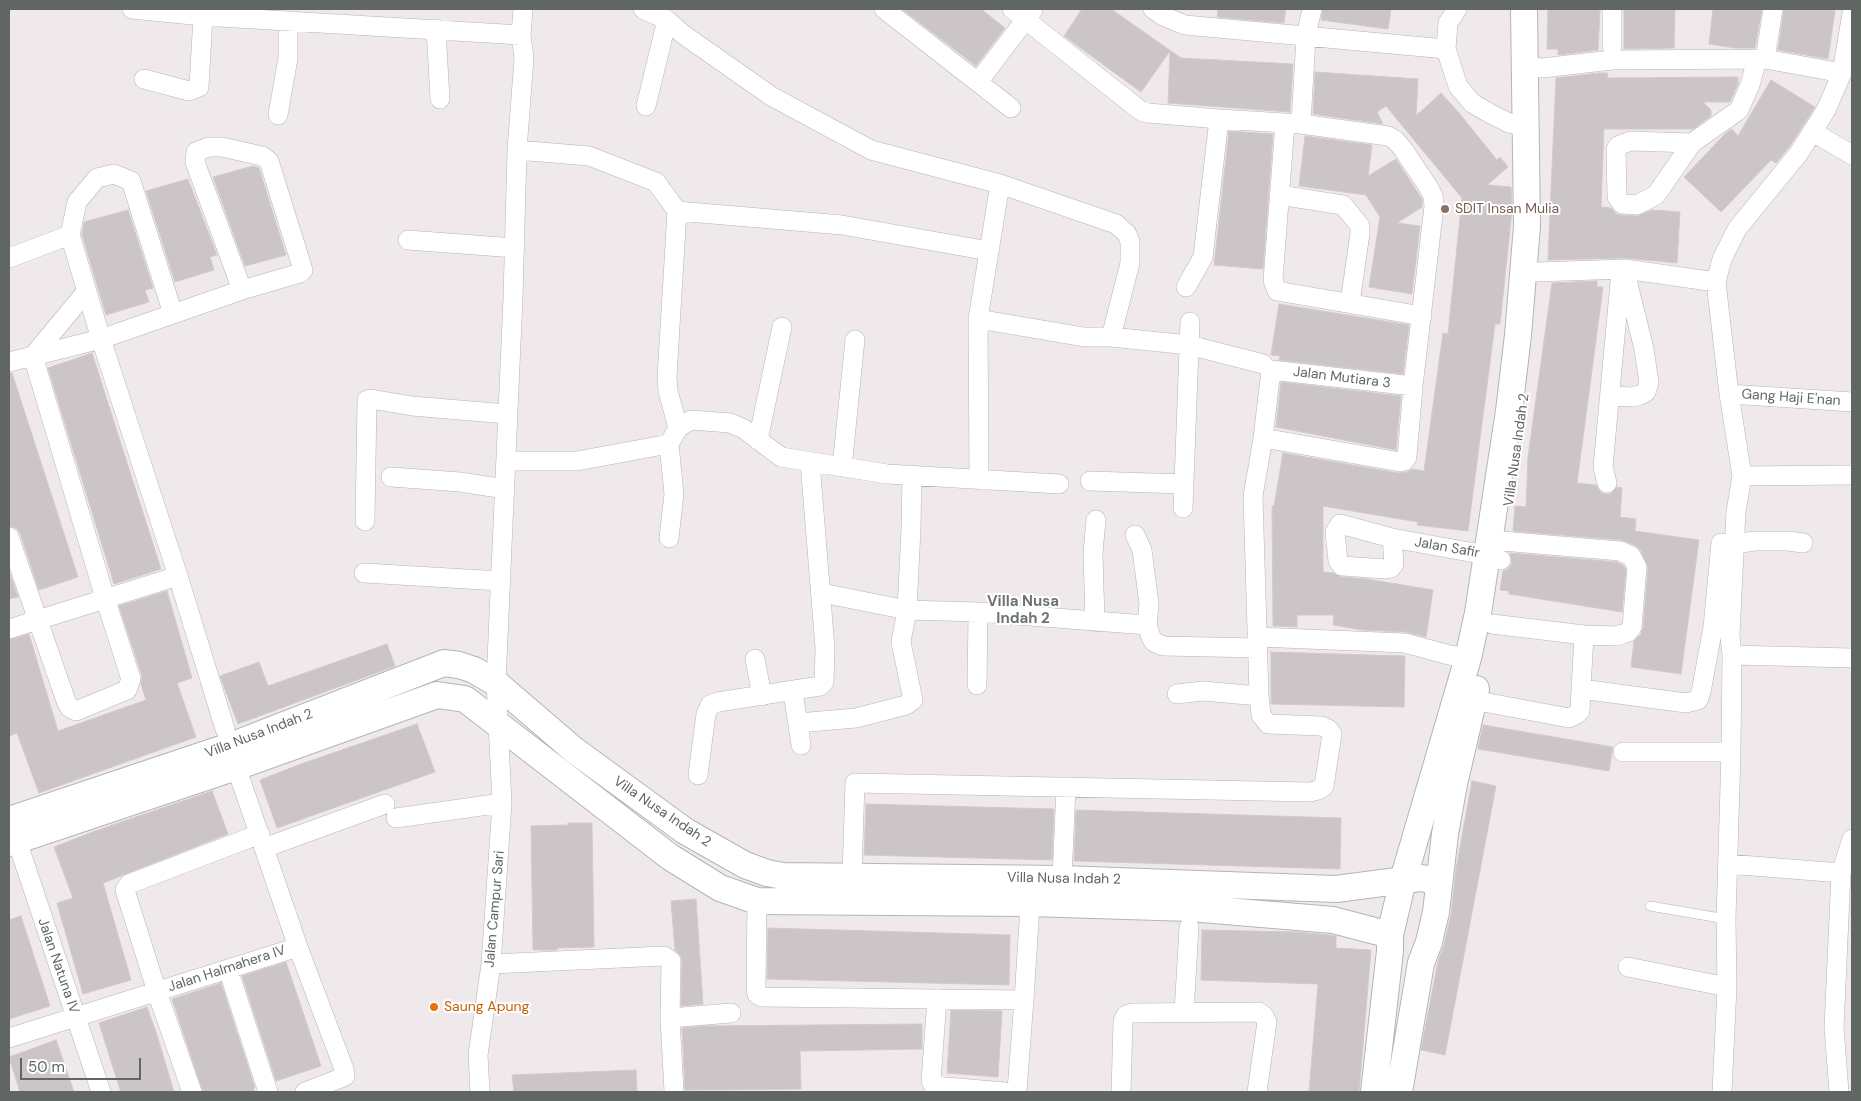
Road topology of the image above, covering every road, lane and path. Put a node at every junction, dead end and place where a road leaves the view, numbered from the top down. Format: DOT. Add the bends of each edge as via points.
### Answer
graph roads {
  1 [pos="523,9"];
  2 [pos="643,9"];
  3 [pos="884,9"];
  4 [pos="1153,9"];
  5 [pos="1312,9"];
  6 [pos="1457,9"];
  7 [pos="1524,9"];
  8 [pos="1542,9"];
  9 [pos="1612,9"];
  10 [pos="1773,9"];
  11 [pos="142,10"];
  12 [pos="1024,12"];
  13 [pos="1852,13"];
  14 [pos="203,16"];
  15 [pos="276,17"];
  16 [pos="667,20"];
  17 [pos="436,29"];
  18 [pos="521,35"];
  19 [pos="1306,36"];
  20 [pos="1612,46"];
  21 [pos="1446,50"];
  22 [pos="1761,59"];
  23 [pos="1533,67"];
  24 [pos="1842,73"];
  25 [pos="144,79"];
  26 [pos="978,82"];
  27 [pos="440,99"];
  28 [pos="646,106"];
  29 [pos="1011,108"];
  30 [pos="278,115"];
  31 [pos="1219,119"];
  32 [pos="1293,124"];
  33 [pos="1526,127"];
  34 [pos="1812,132"];
  35 [pos="1692,143"];
  36 [pos="518,150"];
  37 [pos="1852,155"];
  38 [pos="1000,184"];
  39 [pos="1279,195"];
  40 [pos="677,210"];
  41 [pos="70,235"];
  42 [pos="408,240"];
  43 [pos="515,248"];
  44 [pos="989,251"];
  45 [pos="9,258"];
  46 [pos="1623,270"];
  47 [pos="1537,272"];
  48 [pos="1716,282"];
  49 [pos="1186,287"];
  50 [pos="242,290"];
  51 [pos="86,292"];
  52 [pos="1350,303"];
  53 [pos="173,314"];
  54 [pos="1422,316"];
  55 [pos="978,320"];
  56 [pos="1190,322"];
  57 [pos="782,328"];
  58 [pos="1111,337"];
  59 [pos="101,339"];
  60 [pos="855,340"];
  61 [pos="1189,346"];
  62 [pos="33,356"];
  63 [pos="9,362"];
  64 [pos="1267,367"];
  65 [pos="1413,386"];
  66 [pos="1729,394"];
  67 [pos="1610,396"];
  68 [pos="1852,402"];
  69 [pos="507,414"];
  70 [pos="673,436"];
  71 [pos="1263,438"];
  72 [pos="758,440"];
  73 [pos="506,461"];
  74 [pos="810,462"];
  75 [pos="842,467"];
  76 [pos="1852,475"];
  77 [pos="912,476"];
  78 [pos="1742,476"];
  79 [pos="391,477"];
  80 [pos="979,480"];
  81 [pos="1090,481"];
  82 [pos="1607,483"];
  83 [pos="1058,484"];
  84 [pos="1184,484"];
  85 [pos="505,489"];
  86 [pos="1183,508"];
  87 [pos="365,520"];
  88 [pos="1096,520"];
  89 [pos="1134,535"];
  90 [pos="9,537"];
  91 [pos="669,538"];
  92 [pos="1392,538"];
  93 [pos="1728,543"];
  94 [pos="1803,543"];
  95 [pos="1495,549"];
  96 [pos="364,572"];
  97 [pos="178,576"];
  98 [pos="501,581"];
  99 [pos="822,593"];
  100 [pos="105,598"];
  101 [pos="907,610"];
  102 [pos="978,612"];
  103 [pos="37,620"];
  104 [pos="1095,622"];
  105 [pos="1492,624"];
  106 [pos="1147,625"];
  107 [pos="9,629"];
  108 [pos="1584,635"];
  109 [pos="1257,642"];
  110 [pos="1732,655"];
  111 [pos="1468,658"];
  112 [pos="1852,658"];
  113 [pos="755,659"];
  114 [pos="496,683"];
  115 [pos="977,686"];
  116 [pos="1581,689"];
  117 [pos="793,692"];
  118 [pos="1177,694"];
  119 [pos="762,696"];
  120 [pos="1259,696"];
  121 [pos="1473,700"];
  122 [pos="798,723"];
  123 [pos="499,724"];
  124 [pos="801,745"];
  125 [pos="230,747"];
  126 [pos="1623,752"];
  127 [pos="1731,752"];
  128 [pos="698,775"];
  129 [pos="1066,787"];
  130 [pos="502,803"];
  131 [pos="11,828"];
  132 [pos="1852,839"];
  133 [pos="262,841"];
  134 [pos="1728,864"];
  135 [pos="1841,873"];
  136 [pos="852,875"];
  137 [pos="1062,878"];
  138 [pos="1403,880"];
  139 [pos="1439,886"];
  140 [pos="1031,891"];
  141 [pos="756,901"];
  142 [pos="1650,906"];
  143 [pos="1726,919"];
  144 [pos="1189,927"];
  145 [pos="1390,943"];
  146 [pos="298,947"];
  147 [pos="1421,963"];
  148 [pos="491,964"];
  149 [pos="1628,967"];
  150 [pos="228,969"];
  151 [pos="1727,987"];
  152 [pos="157,992"];
  153 [pos="937,999"];
  154 [pos="1024,1000"];
  155 [pos="731,1013"];
  156 [pos="1184,1013"];
  157 [pos="76,1017"];
  158 [pos="670,1018"];
  159 [pos="9,1038"];
  160 [pos="101,1092"];
  161 [pos="192,1092"];
  162 [pos="268,1092"];
  163 [pos="305,1092"];
  164 [pos="480,1092"];
  165 [pos="674,1092"];
  166 [pos="1005,1092"];
  167 [pos="1014,1092"];
  168 [pos="1121,1092"];
  169 [pos="1257,1092"];
  170 [pos="1374,1092"];
  171 [pos="1399,1092"];
  172 [pos="1722,1092"];
  173 [pos="1839,1092"];
  1 -- 18 [label="street, Jalan Campur Sari"];
  2 -- 16 [label="street"];
  3 -- 26 [label="street"];
  4 -- 19 [label="street" via="1185,25"];
  5 -- 19 [label="street"];
  6 -- 21 [label="street" via="1448,23"];
  7 -- 23 [label="street, Villa Nusa Indah 2"];
  8 -- 23 [label="street, Villa Nusa Indah 2"];
  9 -- 20 [label="street"];
  10 -- 22 [label="street"];
  11 -- 14 [label="street"];
  12 -- 26 [label="street"];
  12 -- 31 [label="street" via="1141,111"];
  13 -- 24 [label="street"];
  14 -- 15 [label="street"];
  14 -- 25 [label="street" via="199,87 189,91"];
  15 -- 17 [label="street"];
  15 -- 30 [label="street" via="288,58"];
  16 -- 28 [label="street"];
  16 -- 38 [label="street" via="771,96 870,150"];
  17 -- 18 [label="street"];
  17 -- 27 [label="street"];
  18 -- 36 [label="street, Jalan Campur Sari" via="524,58"];
  19 -- 21 [label="street"];
  19 -- 32 [label="street"];
  21 -- 33 [label="street" via="1458,86 1472,103 1509,123"];
  22 -- 23 [label="street" via="1612,60"];
  22 -- 24 [label="street"];
  22 -- 35 [label="street" via="1739,110"];
  23 -- 33 [label="street, Villa Nusa Indah 2"];
  23 -- 47 [label="street, Villa Nusa Indah 2" via="1542,147"];
  24 -- 34 [label="street" via="1826,110"];
  26 -- 29 [label="street"];
  31 -- 32 [label="street"];
  31 -- 49 [label="street" via="1203,257"];
  32 -- 39 [label="street"];
  32 -- 54 [label="street" via="1388,136 1403,149 1433,196"];
  33 -- 95 [label="street, Villa Nusa Indah 2" via="1527,226 1511,333 1509,411"];
  34 -- 37 [label="street"];
  34 -- 48 [label="street" via="1799,153 1737,229 1722,259"];
  36 -- 40 [label="street" via="589,156 656,182"];
  36 -- 43 [label="street, Jalan Campur Sari"];
  38 -- 44 [label="street"];
  38 -- 58 [label="street" via="1116,224 1127,234 1130,263"];
  39 -- 52 [label="street" via="1343,205 1360,226"];
  39 -- 52 [label="street" via="1273,280 1277,291"];
  40 -- 44 [label="street" via="842,225"];
  40 -- 70 [label="street" via="667,377"];
  41 -- 45 [label="street"];
  41 -- 51 [label="street"];
  41 -- 53 [label="street" via="77,202 97,178 114,174 131,181"];
  42 -- 43 [label="street"];
  43 -- 69 [label="street, Jalan Campur Sari"];
  44 -- 55 [label="street"];
  46 -- 47 [label="street"];
  46 -- 48 [label="street"];
  46 -- 67 [label="street"];
  46 -- 67 [label="street" via="1644,349 1649,383 1646,392 1640,395"];
  47 -- 95 [label="street, Villa Nusa Indah 2" via="1528,372"];
  48 -- 66 [label="street"];
  50 -- 50 [label="street" via="300,273 303,268 269,161 262,156 208,147 196,152 195,162"];
  50 -- 53 [label="street"];
  51 -- 59 [label="street"];
  51 -- 62 [label="street"];
  52 -- 54 [label="street"];
  53 -- 59 [label="street"];
  54 -- 65 [label="street"];
  55 -- 58 [label="street, Jalan Mutiara 3" via="1084,337"];
  55 -- 80 [label="street"];
  56 -- 61 [label="street"];
  57 -- 72 [label="street"];
  58 -- 61 [label="street, Jalan Mutiara 3"];
  59 -- 62 [label="street"];
  59 -- 97 [label="street"];
  60 -- 75 [label="street"];
  61 -- 64 [label="street, Jalan Mutiara 3"];
  61 -- 84 [label="street"];
  62 -- 63 [label="street"];
  62 -- 100 [label="street"];
  64 -- 65 [label="street, Jalan Mutiara 3"];
  64 -- 71 [label="street"];
  65 -- 71 [label="street" via="1407,457 1404,461"];
  66 -- 68 [label="street, Gang Haji E'nan"];
  66 -- 78 [label="street"];
  67 -- 82 [label="street" via="1603,467"];
  69 -- 73 [label="street, Jalan Campur Sari"];
  69 -- 87 [label="street" via="367,400"];
  70 -- 72 [label="street" via="691,420 730,423"];
  70 -- 73 [label="street" via="577,461"];
  70 -- 91 [label="street" via="674,494"];
  71 -- 109 [label="street" via="1253,496"];
  72 -- 74 [label="street" via="781,457"];
  73 -- 85 [label="street, Jalan Campur Sari"];
  74 -- 75 [label="street"];
  74 -- 99 [label="street"];
  75 -- 77 [label="street"];
  76 -- 78 [label="street"];
  77 -- 80 [label="street"];
  77 -- 101 [label="street"];
  78 -- 93 [label="street"];
  79 -- 85 [label="street"];
  80 -- 83 [label="street"];
  81 -- 84 [label="street"];
  84 -- 86 [label="street"];
  85 -- 98 [label="street, Jalan Campur Sari"];
  88 -- 104 [label="street" via="1093,553"];
  89 -- 106 [label="street" via="1142,550 1149,604"];
  90 -- 103 [label="street"];
  92 -- 95 [label="street, Jalan Safir"];
  93 -- 94 [label="street"];
  93 -- 110 [label="street"];
  93 -- 116 [label="street" via="1698,700 1686,703"];
  95 -- 105 [label="street, Villa Nusa Indah 2"];
  95 -- 108 [label="street, Jalan Safir" via="1620,551 1631,556 1637,566 1632,627 1616,636"];
  95 -- 111 [label="street, Villa Nusa Indah 2"];
  96 -- 98 [label="street"];
  97 -- 100 [label="street"];
  97 -- 125 [label="street"];
  98 -- 114 [label="street, Jalan Campur Sari"];
  99 -- 101 [label="street"];
  99 -- 117 [label="street" via="824,682 820,686"];
  100 -- 103 [label="street"];
  100 -- 103 [label="street" via="131,684 123,693 76,711 66,701"];
  101 -- 102 [label="street"];
  101 -- 122 [label="street" via="901,642 913,695 911,702 856,718"];
  102 -- 104 [label="street"];
  102 -- 115 [label="street"];
  103 -- 107 [label="street"];
  104 -- 106 [label="street"];
  105 -- 108 [label="street"];
  105 -- 121 [label="street, Villa Nusa Indah 2"];
  106 -- 109 [label="street" via="1154,642 1163,646"];
  108 -- 116 [label="street"];
  109 -- 111 [label="street" via="1405,643"];
  109 -- 120 [label="street"];
  110 -- 112 [label="street"];
  110 -- 127 [label="street"];
  111 -- 138 [label="street, Villa Nusa Indah 2"];
  113 -- 119 [label="street"];
  114 -- 123 [label="street, Jalan Campur Sari"];
  114 -- 125 [label="street, Villa Nusa Indah 2" via="474,670 444,663"];
  114 -- 136 [label="street, Villa Nusa Indah 2" via="574,750 685,831 745,865 783,876"];
  116 -- 121 [label="street" via="1580,711 1569,718"];
  117 -- 119 [label="street"];
  117 -- 122 [label="street"];
  118 -- 120 [label="street" via="1203,691"];
  119 -- 128 [label="street" via="710,705"];
  120 -- 129 [label="street" via="1261,715 1268,724 1321,726 1332,734 1324,786 1310,792"];
  121 -- 139 [label="street, Villa Nusa Indah 2" via="1454,784"];
  122 -- 124 [label="street"];
  123 -- 125 [label="street, Villa Nusa Indah 2" via="465,699 437,695"];
  123 -- 130 [label="street, Jalan Campur Sari"];
  123 -- 141 [label="street, Villa Nusa Indah 2" via="670,857 720,888"];
  125 -- 131 [label="street, Villa Nusa Indah 2"];
  125 -- 133 [label="street"];
  126 -- 127 [label="street"];
  127 -- 134 [label="street"];
  129 -- 136 [label="street" via="855,783"];
  129 -- 137 [label="street"];
  130 -- 133 [label="street" via="391,811"];
  130 -- 148 [label="street, Jalan Campur Sari"];
  131 -- 157 [label="street, Jalan Natuna IV"];
  132 -- 135 [label="street"];
  133 -- 146 [label="street"];
  133 -- 152 [label="street" via="126,886 125,894"];
  134 -- 135 [label="street"];
  134 -- 143 [label="street"];
  135 -- 173 [label="street" via="1834,1028"];
  136 -- 140 [label="street, Villa Nusa Indah 2"];
  137 -- 138 [label="street, Villa Nusa Indah 2" via="1336,889"];
  137 -- 140 [label="street, Villa Nusa Indah 2"];
  138 -- 139 [label="street, Villa Nusa Indah 2" via="1428,879"];
  138 -- 145 [label="street, Villa Nusa Indah 2"];
  139 -- 147 [label="street, Villa Nusa Indah 2" via="1432,927"];
  140 -- 141 [label="street, Villa Nusa Indah 2"];
  140 -- 145 [label="street, Villa Nusa Indah 2" via="1333,920"];
  140 -- 154 [label="street"];
  141 -- 153 [label="street" via="756,989 762,997"];
  142 -- 143 [label="lane"];
  143 -- 151 [label="street"];
  144 -- 156 [label="street"];
  145 -- 147 [label="street" via="1402,961"];
  145 -- 170 [label="street, Villa Nusa Indah 2"];
  146 -- 150 [label="street, Jalan Halmahera IV"];
  146 -- 163 [label="street" via="345,1076"];
  147 -- 171 [label="street, Villa Nusa Indah 2"];
  148 -- 158 [label="street" via="664,956 671,962"];
  148 -- 164 [label="street, Jalan Campur Sari" via="478,1055"];
  149 -- 151 [label="street"];
  150 -- 152 [label="street, Jalan Halmahera IV"];
  150 -- 162 [label="street"];
  151 -- 172 [label="street"];
  152 -- 157 [label="street, Jalan Halmahera IV"];
  152 -- 161 [label="street"];
  153 -- 154 [label="street"];
  153 -- 166 [label="street" via="931,1081 934,1086"];
  154 -- 167 [label="street"];
  155 -- 158 [label="street"];
  156 -- 168 [label="street" via="1126,1015 1123,1021"];
  156 -- 169 [label="street" via="1259,1012 1264,1016 1267,1022"];
  157 -- 159 [label="street, Jalan Halmahera IV"];
  157 -- 160 [label="street, Jalan Natuna IV"];
  158 -- 165 [label="street"];
}
